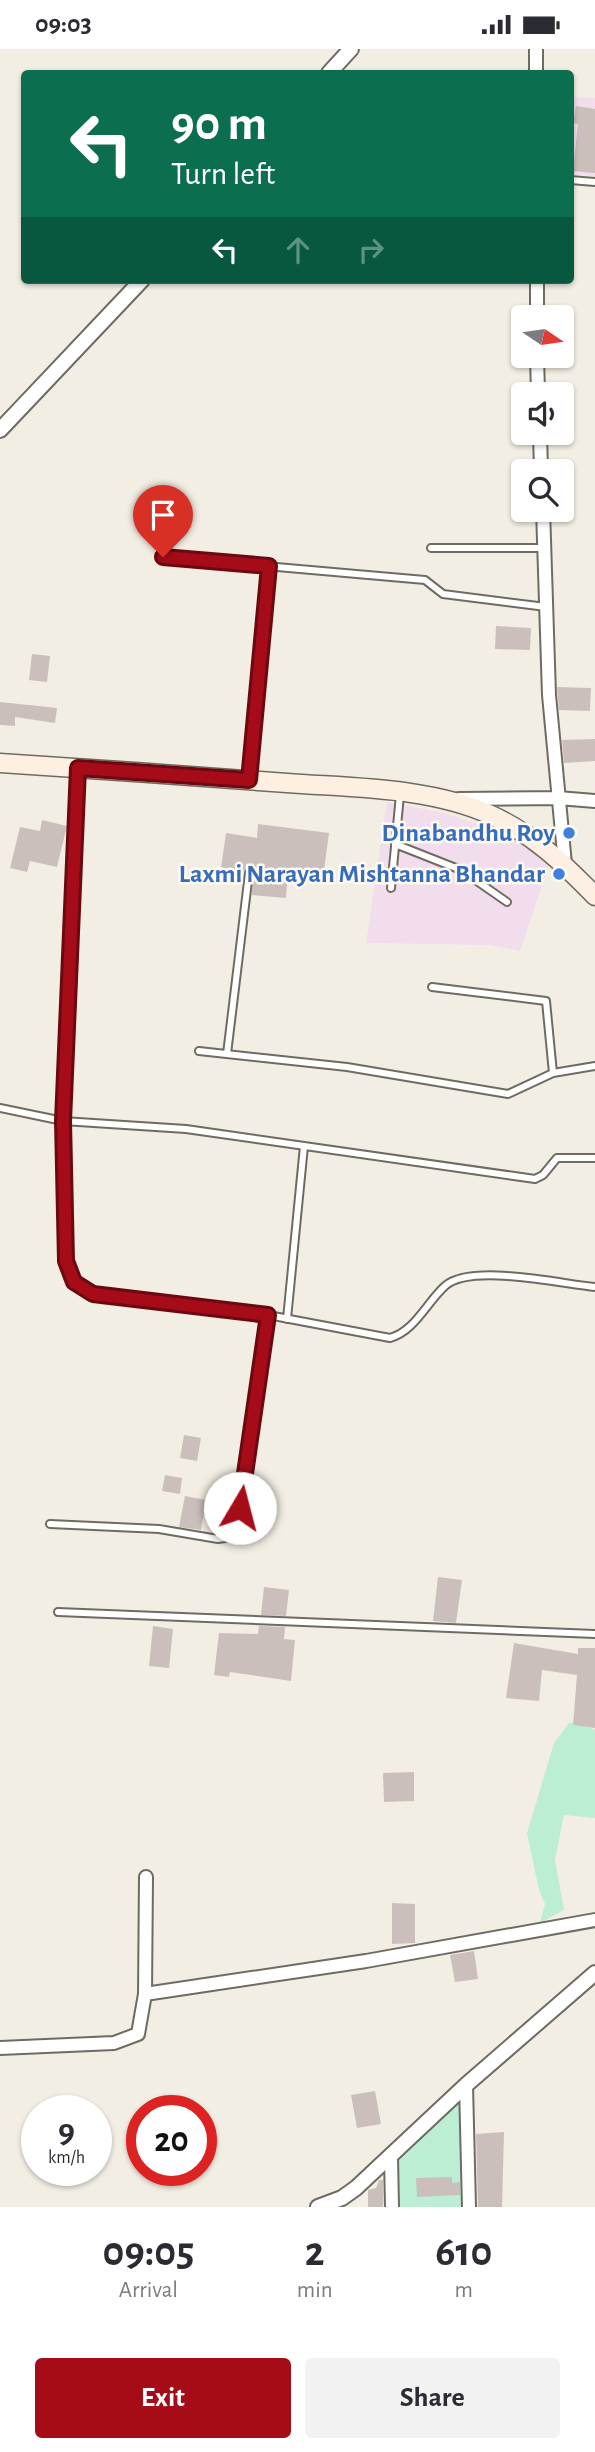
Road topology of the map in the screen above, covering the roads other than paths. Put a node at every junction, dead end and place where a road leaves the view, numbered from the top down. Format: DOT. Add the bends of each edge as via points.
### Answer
graph roads {
  1 [pos="351,49"];
  2 [pos="536,49"];
  3 [pos="332,70"];
  4 [pos="536,70"];
  5 [pos="574,180"];
  6 [pos="595,182"];
  7 [pos="138,284"];
  8 [pos="537,284"];
  9 [pos="537,305"];
  10 [pos="0,430"];
  11 [pos="543,522"];
  12 [pos="431,548"];
  13 [pos="544,548"];
  14 [pos="163,557"];
  15 [pos="269,566"];
  16 [pos="546,607"];
  17 [pos="0,763"];
  18 [pos="78,768"];
  19 [pos="249,780"];
  20 [pos="401,793"];
  21 [pos="558,798"];
  22 [pos="443,799"];
  23 [pos="595,801"];
  24 [pos="395,844"];
  25 [pos="565,864"];
  26 [pos="249,873"];
  27 [pos="391,888"];
  28 [pos="595,897"];
  29 [pos="507,902"];
  30 [pos="432,988"];
  31 [pos="199,1051"];
  32 [pos="227,1053"];
  33 [pos="595,1066"];
  34 [pos="553,1073"];
  35 [pos="0,1108"];
  36 [pos="63,1121"];
  37 [pos="304,1146"];
  38 [pos="595,1158"];
  39 [pos="595,1287"];
  40 [pos="268,1315"];
  41 [pos="287,1319"];
  42 [pos="50,1524"];
  43 [pos="58,1612"];
  44 [pos="595,1635"];
  45 [pos="146,1877"];
  46 [pos="595,1920"];
  47 [pos="595,1973"];
  48 [pos="145,1994"];
  49 [pos="0,2048"];
  50 [pos="466,2085"];
  51 [pos="391,2157"];
  52 [pos="318,2207"];
  53 [pos="392,2207"];
  54 [pos="469,2207"];
  1 -- 3 [label="street"];
  2 -- 4 [label="street"];
  5 -- 6 [label="lane"];
  7 -- 10 [label="street"];
  8 -- 9 [label="street"];
  11 -- 13 [label="street"];
  12 -- 13 [label="lane"];
  13 -- 16 [label="street"];
  14 -- 15 [label="lane"];
  15 -- 16 [label="lane" via="425,580 443,594"];
  15 -- 19 [label="lane"];
  16 -- 21 [label="street"];
  17 -- 18 [label="main road"];
  18 -- 19 [label="main road"];
  18 -- 36 [label="street"];
  19 -- 20 [label="main road"];
  20 -- 22 [label="main road"];
  20 -- 24 [label="lane"];
  21 -- 22 [label="street"];
  21 -- 23 [label="street"];
  21 -- 25 [label="street"];
  22 -- 25 [label="main road" via="524,832"];
  24 -- 27 [label="lane"];
  24 -- 29 [label="lane" via="461,870"];
  25 -- 28 [label="main road"];
  26 -- 32 [label="lane"];
  30 -- 34 [label="lane" via="546,1001"];
  31 -- 32 [label="lane"];
  32 -- 34 [label="lane" via="508,1094"];
  33 -- 34 [label="lane"];
  35 -- 36 [label="lane"];
  36 -- 37 [label="lane" via="186,1129"];
  36 -- 40 [label="lane" via="66,1261 80,1287 101,1296"];
  37 -- 38 [label="lane" via="535,1179 557,1158"];
  37 -- 41 [label="lane"];
  39 -- 41 [label="lane" via="461,1277 443,1288 405,1331 390,1338"];
  40 -- 41 [label="lane"];
  40 -- 42 [label="lane" via="232,1537"];
  43 -- 44 [label="lane"];
  45 -- 48 [label="street"];
  46 -- 48 [label="street"];
  47 -- 50 [label="street"];
  48 -- 49 [label="street" via="142,2023 138,2034 129,2040"];
  50 -- 51 [label="street"];
  50 -- 54 [label="street"];
  51 -- 52 [label="street" via="342,2198"];
  51 -- 53 [label="street"];
}
